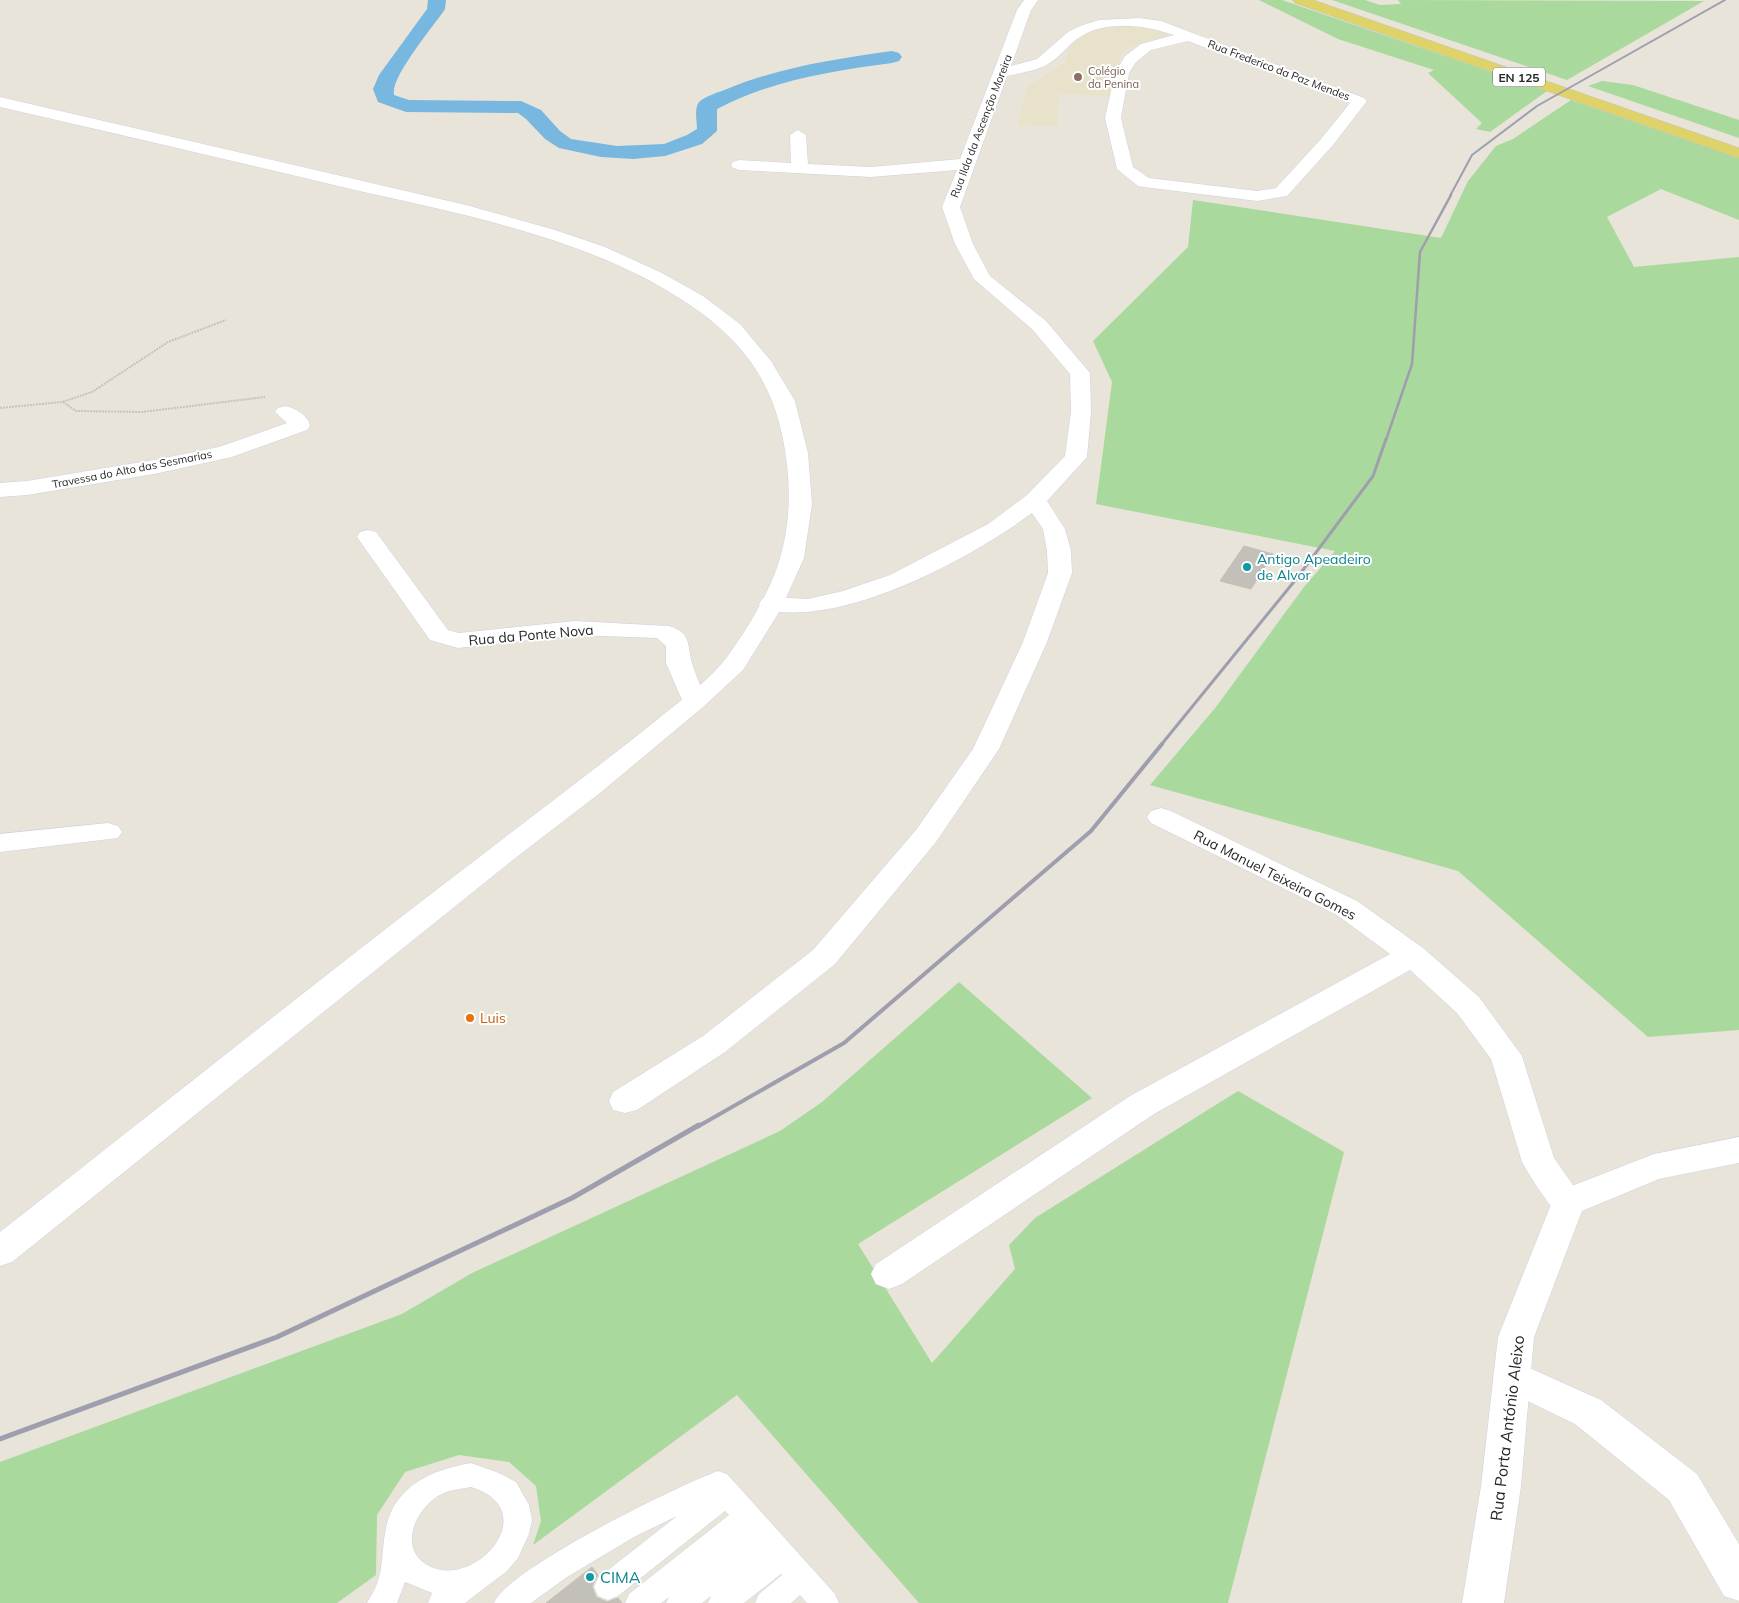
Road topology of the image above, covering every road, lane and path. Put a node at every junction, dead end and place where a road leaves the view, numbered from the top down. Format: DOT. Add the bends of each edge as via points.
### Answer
graph roads {
  1 [pos="1031,0"];
  2 [pos="1290,0"];
  3 [pos="1300,0"];
  4 [pos="1316,0"];
  5 [pos="1375,28"];
  6 [pos="1189,36"];
  7 [pos="1001,73"];
  8 [pos="0,102"];
  9 [pos="798,135"];
  10 [pos="1739,146"];
  11 [pos="1739,153"];
  12 [pos="965,164"];
  13 [pos="739,165"];
  14 [pos="800,169"];
  15 [pos="226,320"];
  16 [pos="62,402"];
  17 [pos="0,408"];
  18 [pos="285,412"];
  19 [pos="0,490"];
  20 [pos="1035,500"];
  21 [pos="368,537"];
  22 [pos="771,604"];
  23 [pos="694,702"];
  24 [pos="1161,818"];
  25 [pos="108,832"];
  26 [pos="0,843"];
  27 [pos="1412,955"];
  28 [pos="625,1102"];
  29 [pos="1739,1150"];
  30 [pos="1568,1202"];
  31 [pos="0,1252"];
  32 [pos="889,1274"];
  33 [pos="1512,1376"];
  34 [pos="727,1493"];
  35 [pos="766,1536"];
  36 [pos="398,1544"];
  37 [pos="478,1577"];
  38 [pos="801,1577"];
  39 [pos="1739,1582"];
  40 [pos="608,1587"];
  41 [pos="822,1602"];
  42 [pos="381,1603"];
  43 [pos="442,1603"];
  44 [pos="508,1603"];
  45 [pos="639,1603"];
  46 [pos="680,1603"];
  47 [pos="722,1603"];
  48 [pos="769,1603"];
  49 [pos="1483,1603"];
  1 -- 7 [label="street, Rua Ilda da Ascenção Moreira" via="1024,10"];
  2 -- 5 [label="main road"];
  3 -- 5 [label="main road, EN 125"];
  4 -- 10 [label="main road, EN 125"];
  5 -- 11 [label="main road, EN 125"];
  6 -- 6 [label="street, Rua Frederico da Paz Mendes" via="1350,97 1360,101 1281,192 1257,196 1144,182 1125,168 1113,118 1122,73 1130,59 1146,47"];
  6 -- 7 [label="street, Rua Frederico da Paz Mendes" via="1156,24 1099,24 1073,35 1042,62"];
  7 -- 12 [label="street, Rua Ilda da Ascenção Moreira"];
  8 -- 22 [label="street" via="460,208 599,250 696,300 733,328 761,361 785,401 797,453 801,504 792,558"];
  9 -- 14 [label="street"];
  12 -- 14 [label="street" via="871,172"];
  12 -- 20 [label="street, Rua Ilda da Ascenção Moreira" via="951,207 971,258 983,279 1039,325 1080,373 1081,412 1076,457"];
  13 -- 14 [label="street"];
  15 -- 16 [label="path" via="168,342 92,392"];
  16 -- 17 [label="path"];
  16 -- 18 [label="path" via="76,411 142,412 262,396 269,397"];
  18 -- 19 [label="street, Travessa do Alto das Sesmarias" via="300,426 224,452 144,469"];
  20 -- 22 [label="street, Rua Ilda da Ascenção Moreira" via="996,529 898,580 808,606"];
  20 -- 28 [label="street" via="1054,530 1060,551 1060,573 1035,642 986,749 926,836 824,957 714,1044"];
  21 -- 23 [label="street, Rua da Ponte Nova" via="439,635 458,641 576,628 660,631 669,634 678,645 679,663"];
  22 -- 23 [label="street" via="734,665"];
  23 -- 31 [label="street"];
  24 -- 27 [label="street, Rua Manuel Teixeira Gomes" via="1347,908"];
  25 -- 26 [label="street"];
  27 -- 30 [label="street, Rua Manuel Teixeira Gomes" via="1468,1005 1506,1056 1539,1162"];
  27 -- 32 [label="street" via="1142,1105"];
  29 -- 30 [label="street" via="1654,1167"];
  30 -- 33 [label="street, Rua Porta António Aleixo" via="1516,1337"];
  33 -- 39 [label="street" via="1588,1412 1683,1487"];
  33 -- 49 [label="street, Rua Porta António Aleixo" via="1501,1486"];
  34 -- 35 [label="lane"];
  34 -- 40 [label="lane"];
  34 -- 44 [label="lane" via="718,1482 624,1528 557,1568"];
  35 -- 38 [label="lane"];
  35 -- 45 [label="lane"];
  35 -- 46 [label="lane"];
  35 -- 47 [label="lane"];
  36 -- 37 [label="lane" via="403,1561 416,1574 434,1582 456,1583"];
  36 -- 37 [label="lane" via="399,1524 408,1506 423,1490 441,1480 471,1476 491,1481 512,1500 517,1517 514,1536 504,1556"];
  36 -- 42 [label="lane" via="390,1590"];
  37 -- 43 [label="lane"];
  38 -- 41 [label="lane"];
  38 -- 48 [label="lane"];
}
